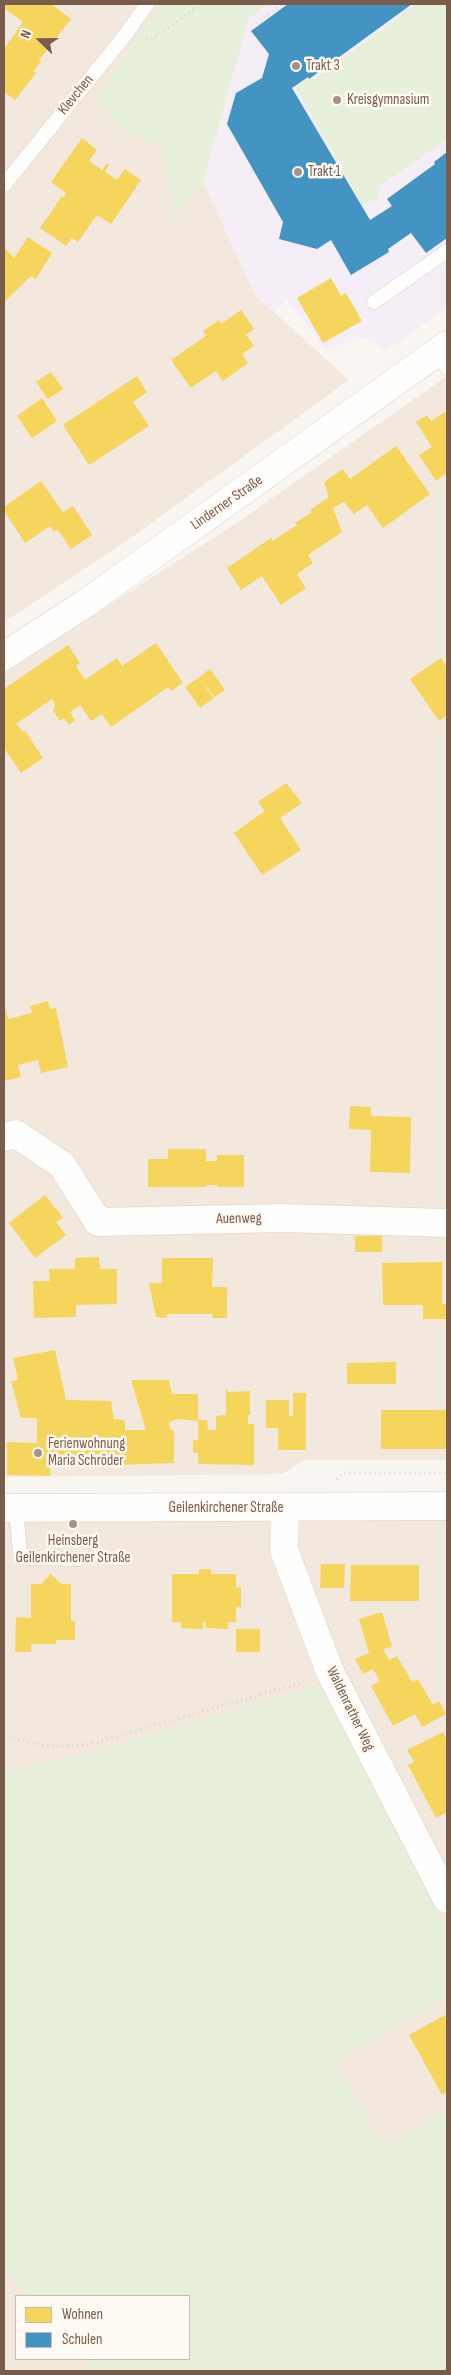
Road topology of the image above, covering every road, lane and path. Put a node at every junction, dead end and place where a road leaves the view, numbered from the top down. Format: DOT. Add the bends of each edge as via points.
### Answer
graph roads {
  1 [pos="147,4"];
  2 [pos="202,4"];
  3 [pos="282,4"];
  4 [pos="256,23"];
  5 [pos="126,34"];
  6 [pos="4,186"];
  7 [pos="447,251"];
  8 [pos="374,302"];
  9 [pos="444,356"];
  10 [pos="4,656"];
  11 [pos="4,1137"];
  12 [pos="447,1223"];
  13 [pos="447,1506"];
  14 [pos="10,1508"];
  15 [pos="286,1508"];
  16 [pos="79,1559"];
  17 [pos="330,1672"];
  18 [pos="4,1734"];
  19 [pos="447,1899"];
  1 -- 5 [label="lane, Klevchen"];
  2 -- 5 [label="path" via="149,40"];
  3 -- 4 [label="path"];
  5 -- 6 [label="lane, Klevchen"];
  7 -- 8 [label="lane"];
  9 -- 10 [label="street, Linderner Straße"];
  11 -- 12 [label="street, Auenweg" via="16,1134 62,1165 98,1222 284,1218"];
  13 -- 15 [label="street, Geilenkirchener Straße"];
  14 -- 15 [label="street, Geilenkirchener Straße"];
  14 -- 16 [label="lane" via="20,1552 27,1558"];
  15 -- 17 [label="street, Waldenrather Weg" via="284,1550"];
  17 -- 18 [label="path" via="293,1686 96,1743 64,1748 39,1747"];
  17 -- 19 [label="street, Waldenrather Weg"];
}
